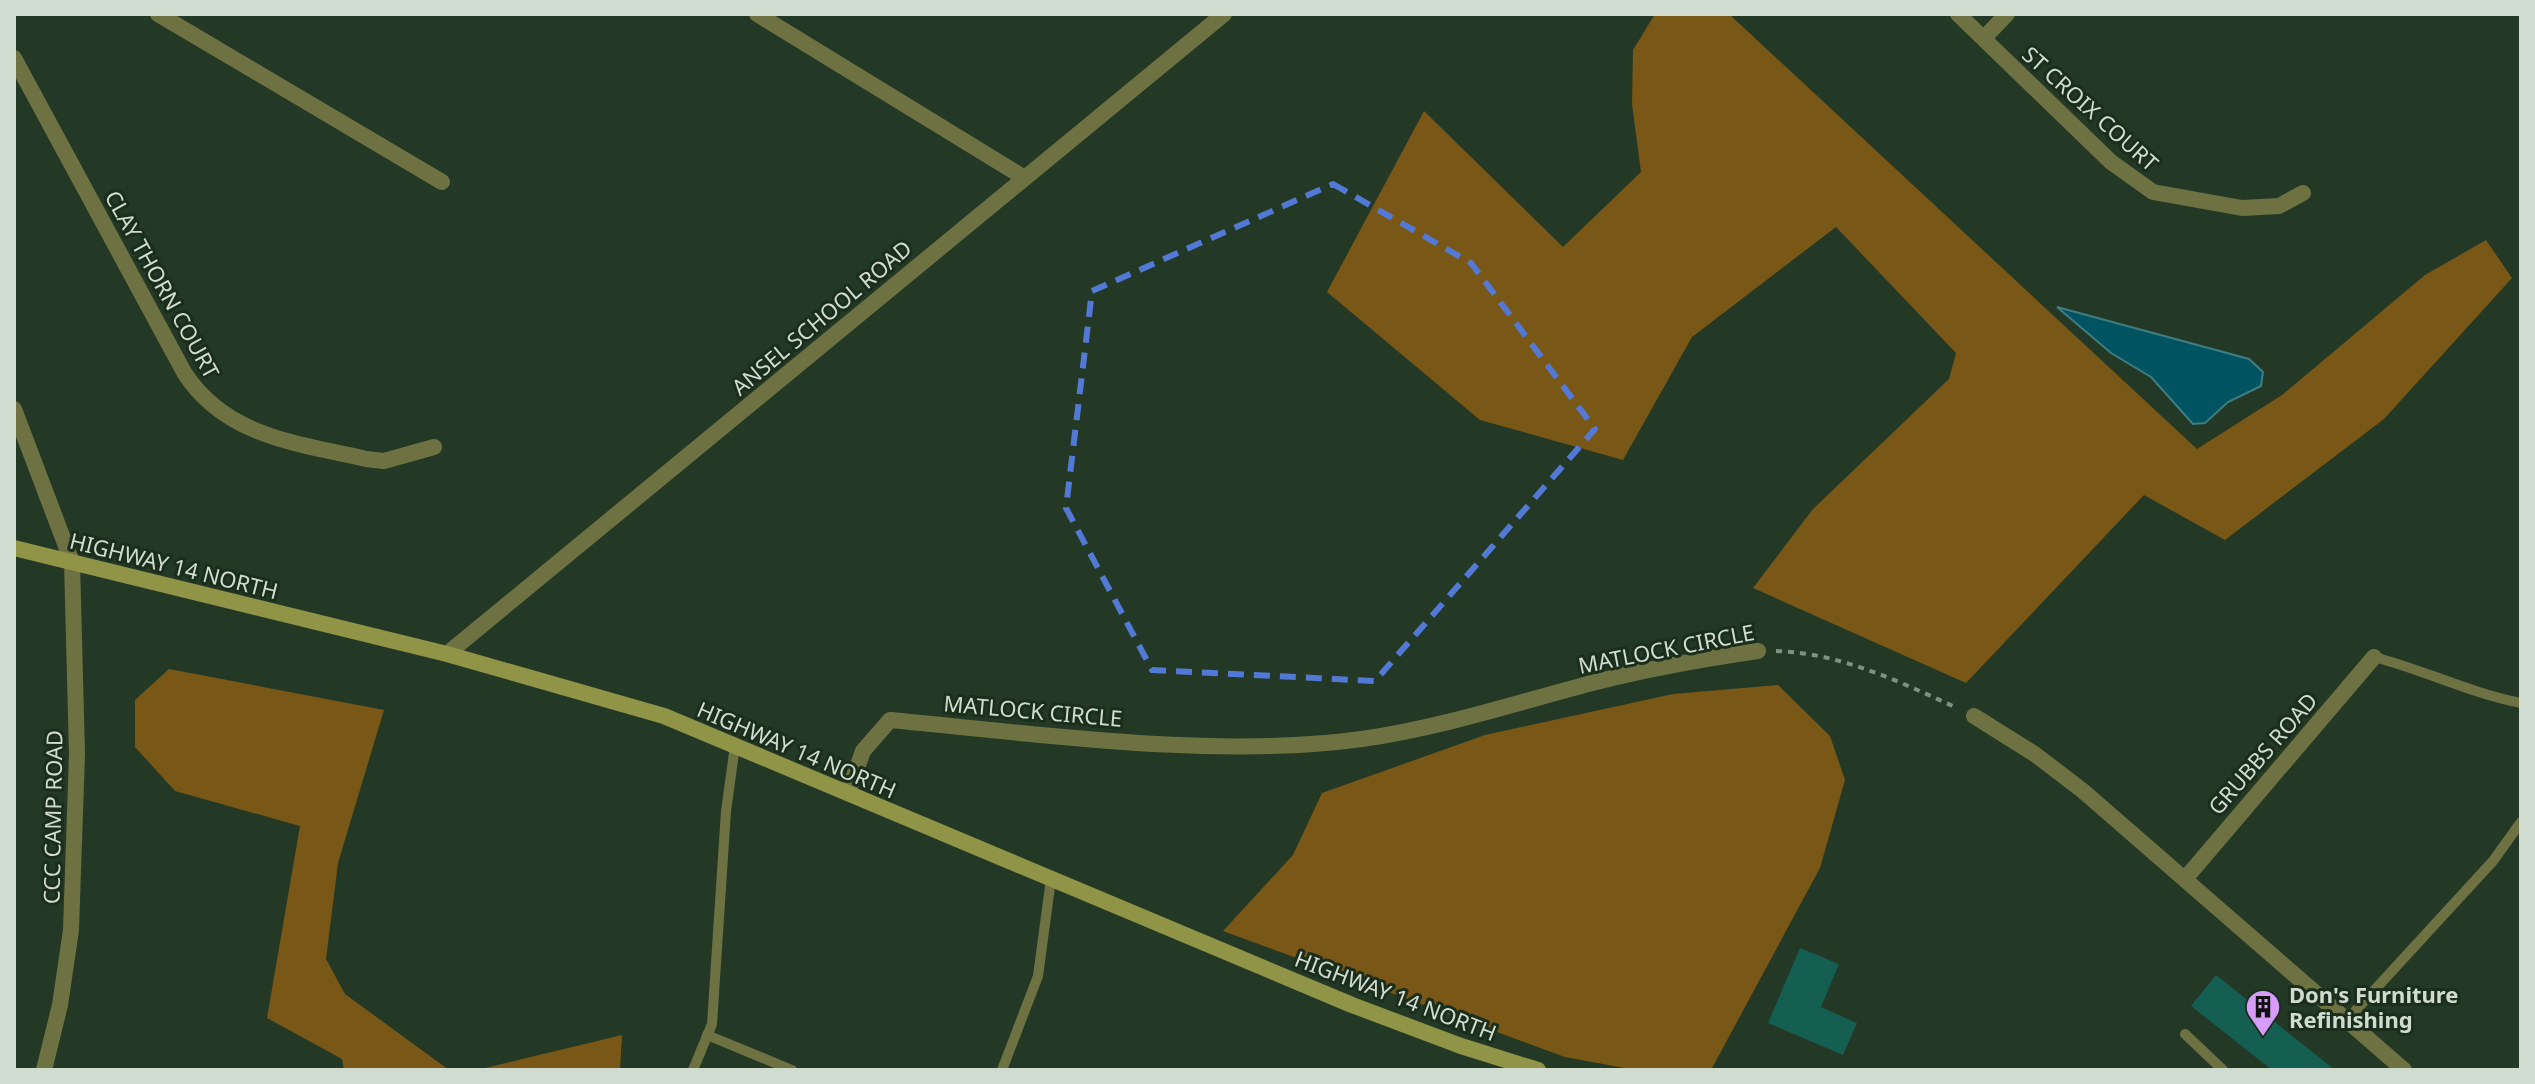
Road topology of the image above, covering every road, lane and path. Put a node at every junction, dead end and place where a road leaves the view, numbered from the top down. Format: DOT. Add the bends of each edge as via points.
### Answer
graph roads {
  1 [pos="158,14"];
  2 [pos="757,14"];
  3 [pos="1224,14"];
  4 [pos="1958,14"];
  5 [pos="2007,14"];
  6 [pos="1984,38"];
  7 [pos="14,58"];
  8 [pos="1023,177"];
  9 [pos="442,182"];
  10 [pos="2303,193"];
  11 [pos="14,409"];
  12 [pos="434,447"];
  13 [pos="14,548"];
  14 [pos="72,562"];
  15 [pos="1758,651"];
  16 [pos="447,654"];
  17 [pos="2374,657"];
  18 [pos="2521,703"];
  19 [pos="1974,716"];
  20 [pos="735,746"];
  21 [pos="848,793"];
  22 [pos="2521,822"];
  23 [pos="1051,879"];
  24 [pos="2185,879"];
  25 [pos="2347,1020"];
  26 [pos="2185,1034"];
  27 [pos="707,1035"];
  28 [pos="44,1070"];
  29 [pos="693,1070"];
  30 [pos="792,1070"];
  31 [pos="1002,1070"];
  32 [pos="1538,1070"];
  33 [pos="2223,1070"];
  34 [pos="2404,1070"];
  1 -- 9 [label="street"];
  2 -- 8 [label="street"];
  3 -- 8 [label="street, ANSEL SCHOOL ROAD"];
  4 -- 6 [label="street, ST CROIX COURT"];
  5 -- 6 [label="street"];
  6 -- 10 [label="street, ST CROIX COURT" via="2111,162 2153,192 2242,208 2279,206"];
  7 -- 12 [label="street, CLAY THORN COURT" via="185,374 207,403 257,432 366,459 384,461"];
  8 -- 16 [label="street, ANSEL SCHOOL ROAD"];
  11 -- 14 [label="street, CCC CAMP ROAD"];
  13 -- 14 [label="main road, HIGHWAY 14 NORTH"];
  14 -- 16 [label="main road, HIGHWAY 14 NORTH"];
  14 -- 28 [label="street, CCC CAMP ROAD" via="77,754 71,930"];
  15 -- 19 [label="path, MATLOCK CIRCLE" via="1844,662 1891,677"];
  15 -- 21 [label="street, MATLOCK CIRCLE" via="1625,675 1431,726 1303,745 1197,744 890,720 863,751"];
  16 -- 20 [label="main road, HIGHWAY 14 NORTH" via="664,716"];
  17 -- 18 [label="lane"];
  17 -- 24 [label="street, GRUBBS ROAD"];
  19 -- 24 [label="street" via="2071,782"];
  20 -- 21 [label="main road, HIGHWAY 14 NORTH"];
  20 -- 27 [label="lane"];
  21 -- 23 [label="main road, HIGHWAY 14 NORTH"];
  22 -- 25 [label="lane" via="2493,861"];
  23 -- 31 [label="lane" via="1038,976"];
  23 -- 32 [label="main road, HIGHWAY 14 NORTH" via="1352,1005"];
  24 -- 25 [label="street"];
  25 -- 34 [label="street"];
  26 -- 33 [label="lane"];
  27 -- 29 [label="lane"];
  27 -- 30 [label="lane"];
}
